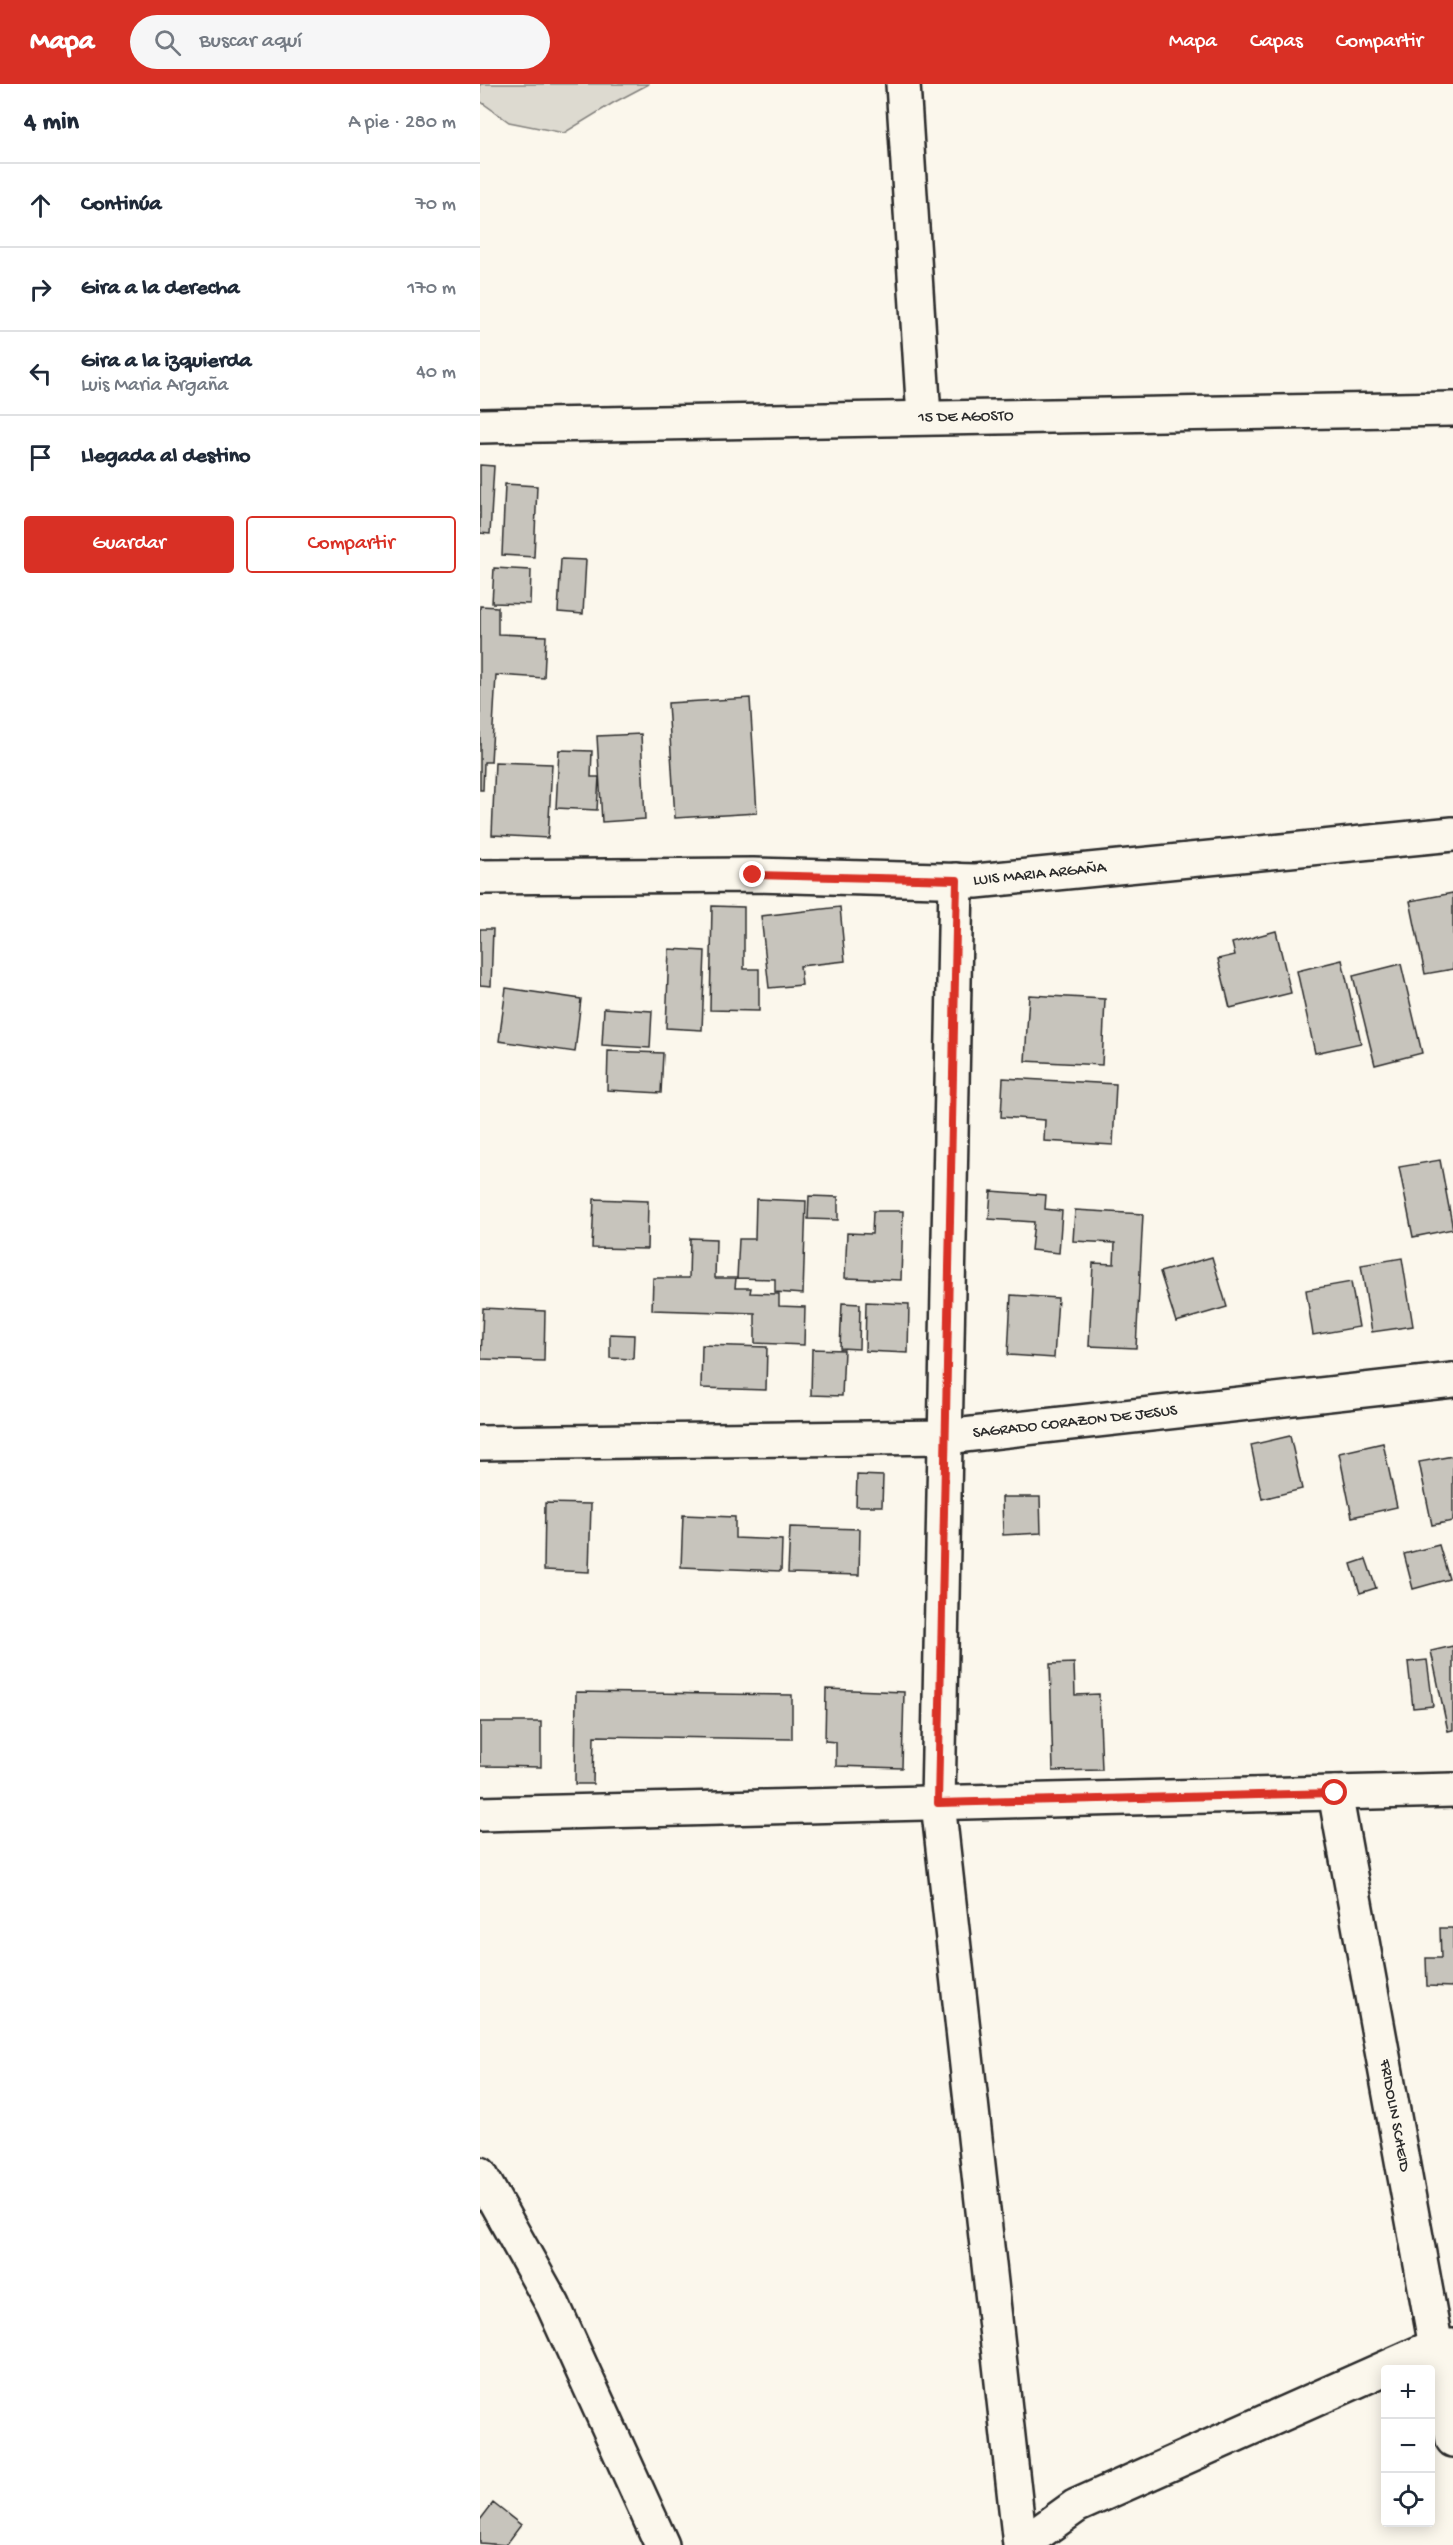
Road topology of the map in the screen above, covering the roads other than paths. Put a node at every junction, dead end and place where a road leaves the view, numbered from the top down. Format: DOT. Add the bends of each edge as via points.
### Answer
graph roads {
  1 [pos="903,84"];
  2 [pos="1453,409"];
  3 [pos="924,417"];
  4 [pos="480,426"];
  5 [pos="1453,834"];
  6 [pos="480,876"];
  7 [pos="957,880"];
  8 [pos="1453,1380"];
  9 [pos="946,1437"];
  10 [pos="480,1443"];
  11 [pos="1453,1790"];
  12 [pos="1335,1793"];
  13 [pos="938,1803"];
  14 [pos="480,1814"];
  15 [pos="480,2174"];
  16 [pos="1444,2346"];
  17 [pos="1453,2440"];
  18 [pos="662,2545"];
  19 [pos="1021,2545"];
  1 -- 3 [label="street"];
  2 -- 3 [label="street, 15 DE AGOSTO"];
  3 -- 4 [label="street, 15 DE AGOSTO"];
  5 -- 7 [label="street, LUIS MARIA ARGAÑA"];
  6 -- 7 [label="street, LUIS MARIA ARGAÑA" via="753,875"];
  7 -- 9 [label="street"];
  8 -- 9 [label="street, SAGRADO CORAZON DE JESUS"];
  9 -- 10 [label="street, SAGRADO CORAZON DE JESUS"];
  9 -- 13 [label="street"];
  11 -- 12 [label="street"];
  12 -- 13 [label="street"];
  12 -- 16 [label="street, FRIDOLIN SCHEID"];
  13 -- 14 [label="street"];
  13 -- 19 [label="street"];
  15 -- 18 [label="street" via="553,2305"];
  16 -- 17 [label="street, FRIDOLIN SCHEID"];
  16 -- 19 [label="street" via="1076,2506"];
}
